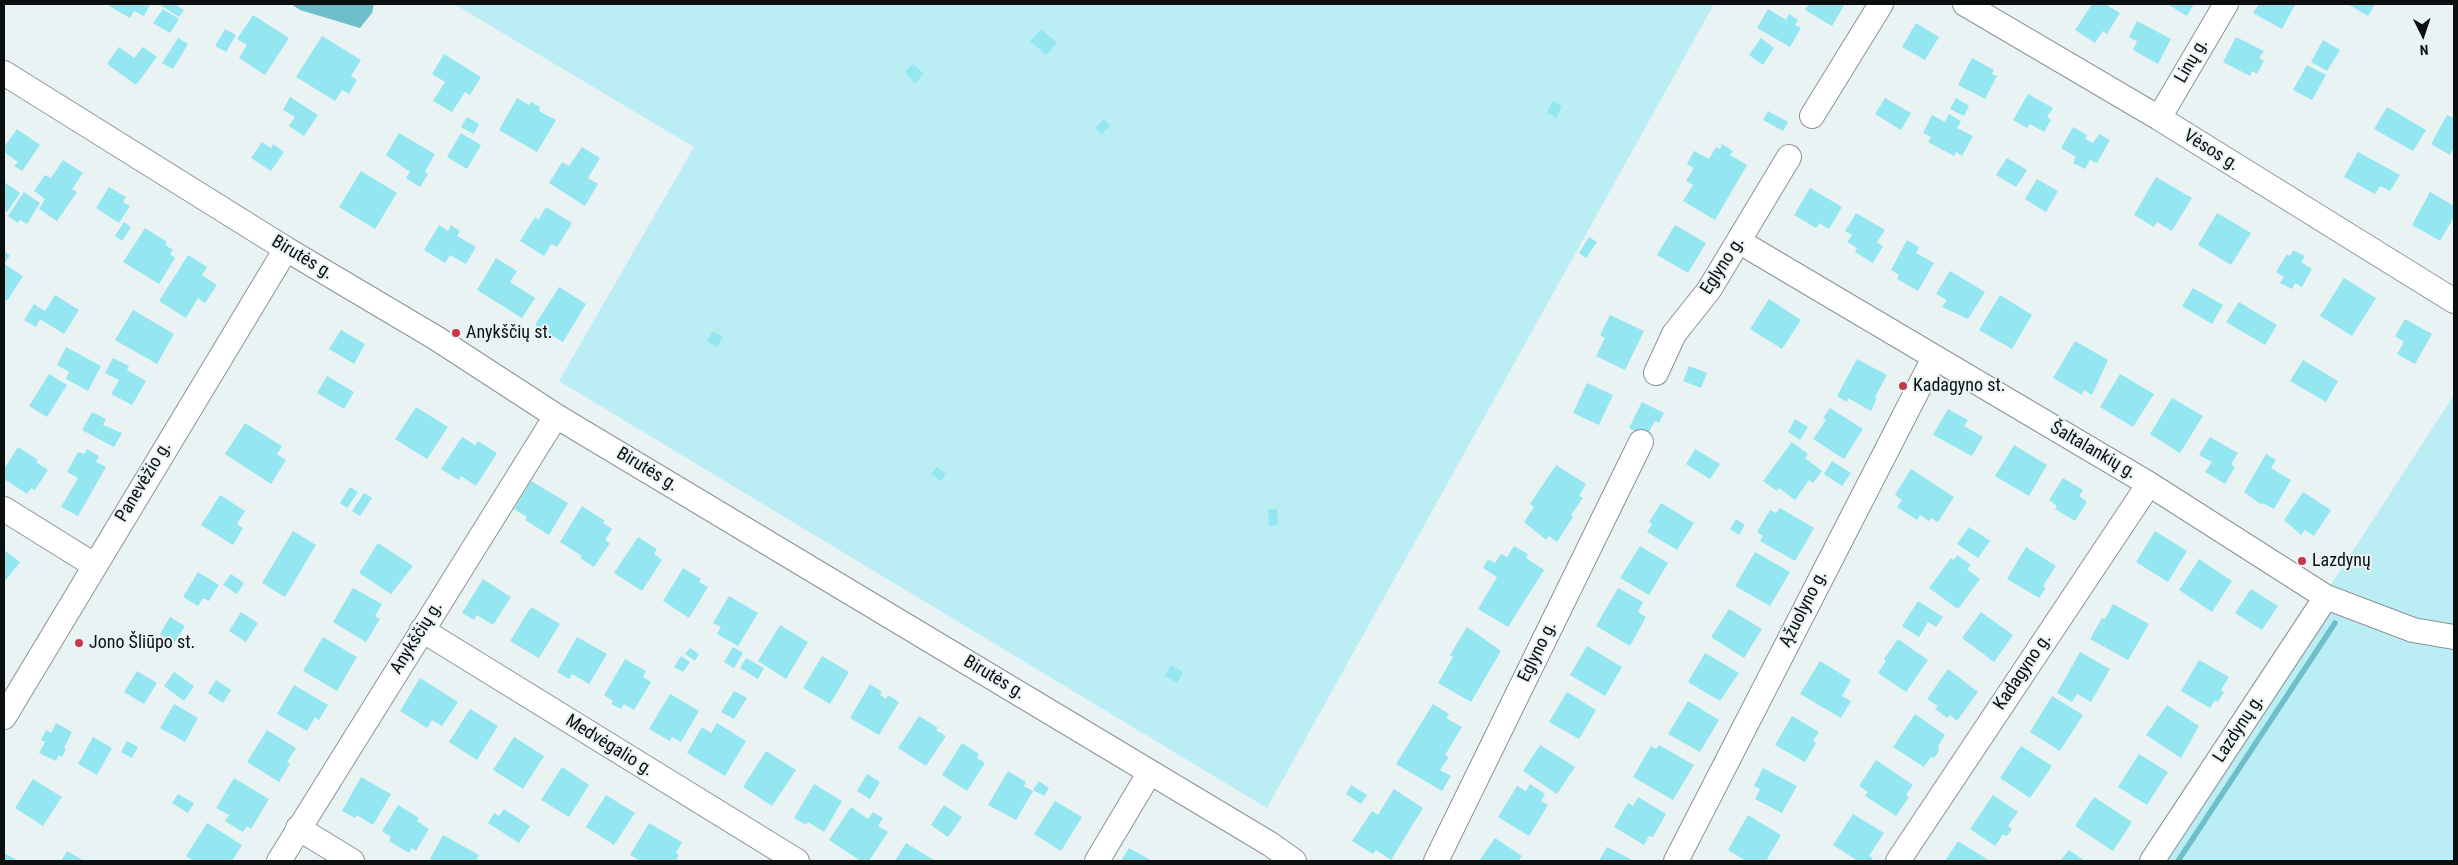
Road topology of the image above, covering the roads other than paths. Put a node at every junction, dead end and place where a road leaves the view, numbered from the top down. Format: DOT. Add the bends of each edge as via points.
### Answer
graph roads {
  1 [pos="1881,4"];
  2 [pos="1965,4"];
  3 [pos="2226,4"];
  4 [pos="4,73"];
  5 [pos="1812,116"];
  6 [pos="2159,118"];
  7 [pos="1788,157"];
  8 [pos="1740,242"];
  9 [pos="286,248"];
  10 [pos="2454,301"];
  11 [pos="1934,358"];
  12 [pos="1656,373"];
  13 [pos="556,416"];
  14 [pos="1641,442"];
  15 [pos="2149,484"];
  16 [pos="4,508"];
  17 [pos="94,565"];
  18 [pos="2326,597"];
  19 [pos="422,630"];
  20 [pos="2454,637"];
  21 [pos="4,717"];
  22 [pos="1150,772"];
  23 [pos="298,828"];
  24 [pos="279,861"];
  25 [pos="352,861"];
  26 [pos="797,861"];
  27 [pos="1097,861"];
  28 [pos="1294,861"];
  29 [pos="1436,861"];
  30 [pos="1676,861"];
  31 [pos="1898,861"];
  32 [pos="2152,861"];
  1 -- 5 [label="street"];
  2 -- 6 [label="street, Vėsos g."];
  3 -- 6 [label="street, Linų g."];
  4 -- 9 [label="street, Birutės g."];
  6 -- 10 [label="street, Vėsos g."];
  7 -- 8 [label="street, Eglyno g."];
  8 -- 11 [label="street, Šaltalankių g."];
  8 -- 12 [label="street, Eglyno g." via="1709,290 1674,334"];
  9 -- 13 [label="street, Birutės g." via="436,338"];
  9 -- 17 [label="street, Panevėžio g."];
  11 -- 15 [label="street, Šaltalankių g."];
  11 -- 30 [label="street, Ąžuolyno g."];
  13 -- 19 [label="street, Anykščių g."];
  13 -- 22 [label="street, Birutės g."];
  14 -- 29 [label="street, Eglyno g."];
  15 -- 18 [label="street, Šaltalankių g."];
  15 -- 31 [label="street, Kadagyno g."];
  16 -- 17 [label="street"];
  17 -- 21 [label="street, Panevėžio g."];
  18 -- 20 [label="street, Šaltalankių g." via="2413,630"];
  18 -- 32 [label="street, Lazdynų g."];
  19 -- 23 [label="street, Anykščių g."];
  19 -- 26 [label="street, Medvėgalio g."];
  22 -- 27 [label="street"];
  22 -- 28 [label="street, Birutės g."];
  23 -- 24 [label="street, Anykščių g."];
  23 -- 25 [label="street"];
}
